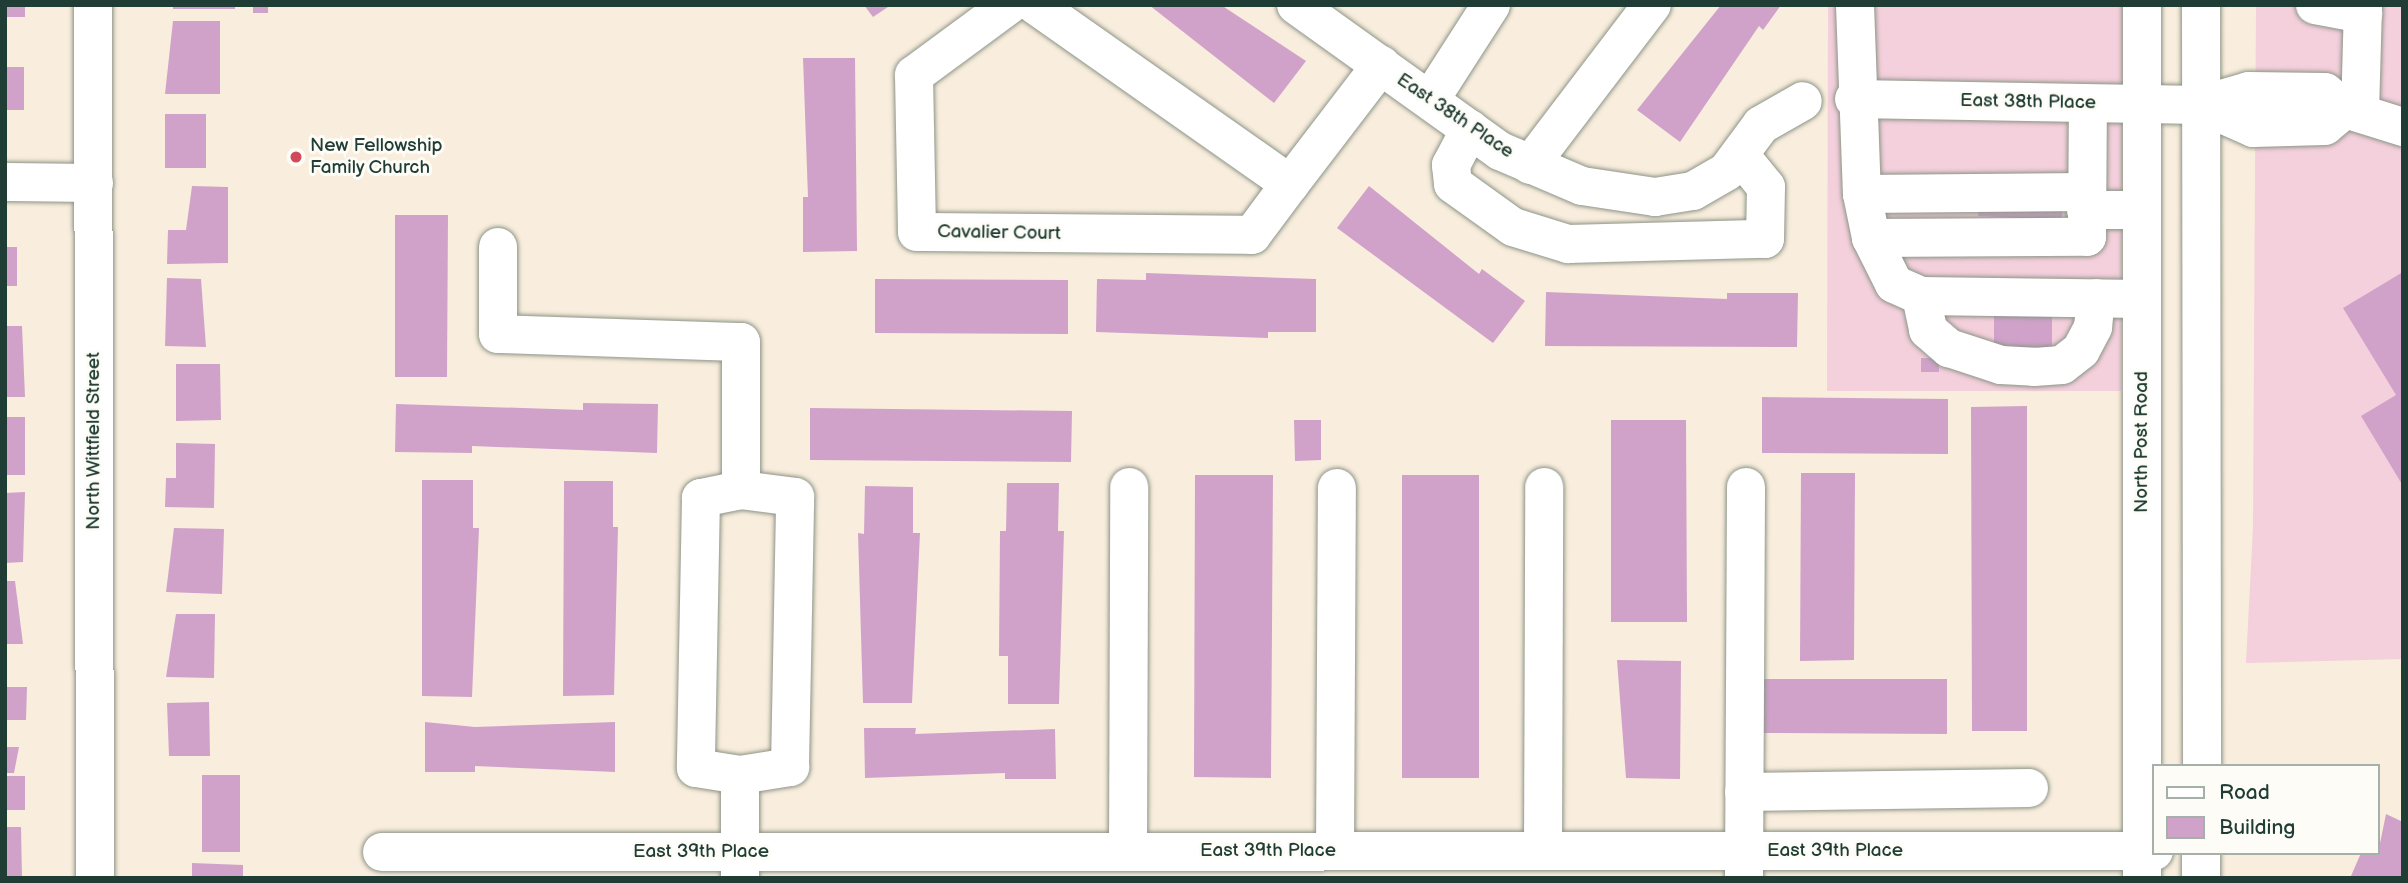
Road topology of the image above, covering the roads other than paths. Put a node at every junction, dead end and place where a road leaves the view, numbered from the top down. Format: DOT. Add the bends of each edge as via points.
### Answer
graph roads {
  1 [pos="93,5"];
  2 [pos="1009,5"];
  3 [pos="1035,5"];
  4 [pos="1296,5"];
  5 [pos="1491,5"];
  6 [pos="1653,5"];
  7 [pos="1855,5"];
  8 [pos="2142,5"];
  9 [pos="2201,5"];
  10 [pos="2315,5"];
  11 [pos="2363,10"];
  12 [pos="1381,65"];
  13 [pos="1854,99"];
  14 [pos="1430,100"];
  15 [pos="1803,101"];
  16 [pos="2088,104"];
  17 [pos="2142,104"];
  18 [pos="2201,105"];
  19 [pos="2353,111"];
  20 [pos="2403,127"];
  21 [pos="1469,129"];
  22 [pos="1740,155"];
  23 [pos="1530,165"];
  24 [pos="5,183"];
  25 [pos="94,183"];
  26 [pos="1290,184"];
  27 [pos="1861,194"];
  28 [pos="2141,210"];
  29 [pos="2086,213"];
  30 [pos="1871,238"];
  31 [pos="498,247"];
  32 [pos="1921,296"];
  33 [pos="2096,298"];
  34 [pos="2141,299"];
  35 [pos="1129,487"];
  36 [pos="1544,487"];
  37 [pos="1746,487"];
  38 [pos="1337,488"];
  39 [pos="741,490"];
  40 [pos="2202,764"];
  41 [pos="740,775"];
  42 [pos="2029,788"];
  43 [pos="1744,792"];
  44 [pos="1544,851"];
  45 [pos="382,852"];
  46 [pos="1128,852"];
  47 [pos="2201,855"];
  48 [pos="1316,860"];
  49 [pos="2146,860"];
  50 [pos="1193,864"];
  51 [pos="1744,864"];
  52 [pos="740,865"];
  53 [pos="834,865"];
  54 [pos="95,878"];
  55 [pos="2201,878"];
  1 -- 25 [label="street, North Wittfield Street"];
  2 -- 26 [label="street, Cavalier Court" via="914,75 917,232 1252,235"];
  3 -- 26 [label="street"];
  4 -- 12 [label="street, East 38th Place"];
  5 -- 14 [label="street"];
  6 -- 23 [label="street"];
  7 -- 13 [label="street"];
  8 -- 17 [label="street, North Post Road"];
  9 -- 18 [label="street"];
  10 -- 11 [label="street"];
  11 -- 19 [label="street"];
  12 -- 14 [label="street, East 38th Place"];
  12 -- 26 [label="street, Cavalier Court"];
  13 -- 16 [label="street, East 38th Place"];
  13 -- 27 [label="street"];
  14 -- 21 [label="street, East 38th Place"];
  15 -- 22 [label="street, East 38th Place" via="1761,125"];
  16 -- 17 [label="street, East 38th Place"];
  16 -- 29 [label="street"];
  17 -- 18 [label="street, East 38th Place"];
  17 -- 28 [label="street, North Post Road"];
  18 -- 19 [label="street" via="2253,128 2325,126"];
  18 -- 40 [label="street"];
  19 -- 20 [label="street"];
  21 -- 22 [label="street" via="1451,165 1452,184 1513,227 1568,244 1765,239 1766,187"];
  21 -- 23 [label="street, East 38th Place"];
  22 -- 23 [label="street, East 38th Place" via="1703,187 1655,197 1582,186"];
  24 -- 25 [label="street"];
  25 -- 54 [label="street, North Wittfield Street"];
  27 -- 29 [label="street"];
  27 -- 30 [label="street"];
  28 -- 29 [label="street"];
  28 -- 34 [label="street, North Post Road"];
  29 -- 30 [label="street"];
  30 -- 32 [label="street" via="1894,284"];
  31 -- 39 [label="street" via="498,334 741,342"];
  32 -- 33 [label="street"];
  32 -- 33 [label="street" via="1928,330 1950,348 2001,365 2034,367 2062,365 2081,350 2093,327"];
  33 -- 34 [label="street"];
  34 -- 49 [label="street, North Post Road"];
  35 -- 46 [label="street"];
  36 -- 44 [label="street"];
  37 -- 43 [label="street"];
  38 -- 48 [label="street"];
  39 -- 41 [label="street" via="702,498 696,768"];
  39 -- 41 [label="street" via="794,497 794,509 790,767"];
  41 -- 52 [label="street"];
  42 -- 43 [label="street"];
  43 -- 51 [label="street"];
  44 -- 48 [label="street, East 39th Place"];
  44 -- 51 [label="street, East 39th Place"];
  45 -- 52 [label="street, East 39th Place"];
  46 -- 50 [label="street, East 39th Place"];
  46 -- 53 [label="street, East 39th Place"];
  47 -- 55 [label="street"];
  48 -- 50 [label="street, East 39th Place"];
  49 -- 51 [label="street, East 39th Place"];
  52 -- 53 [label="street, East 39th Place"];
}
